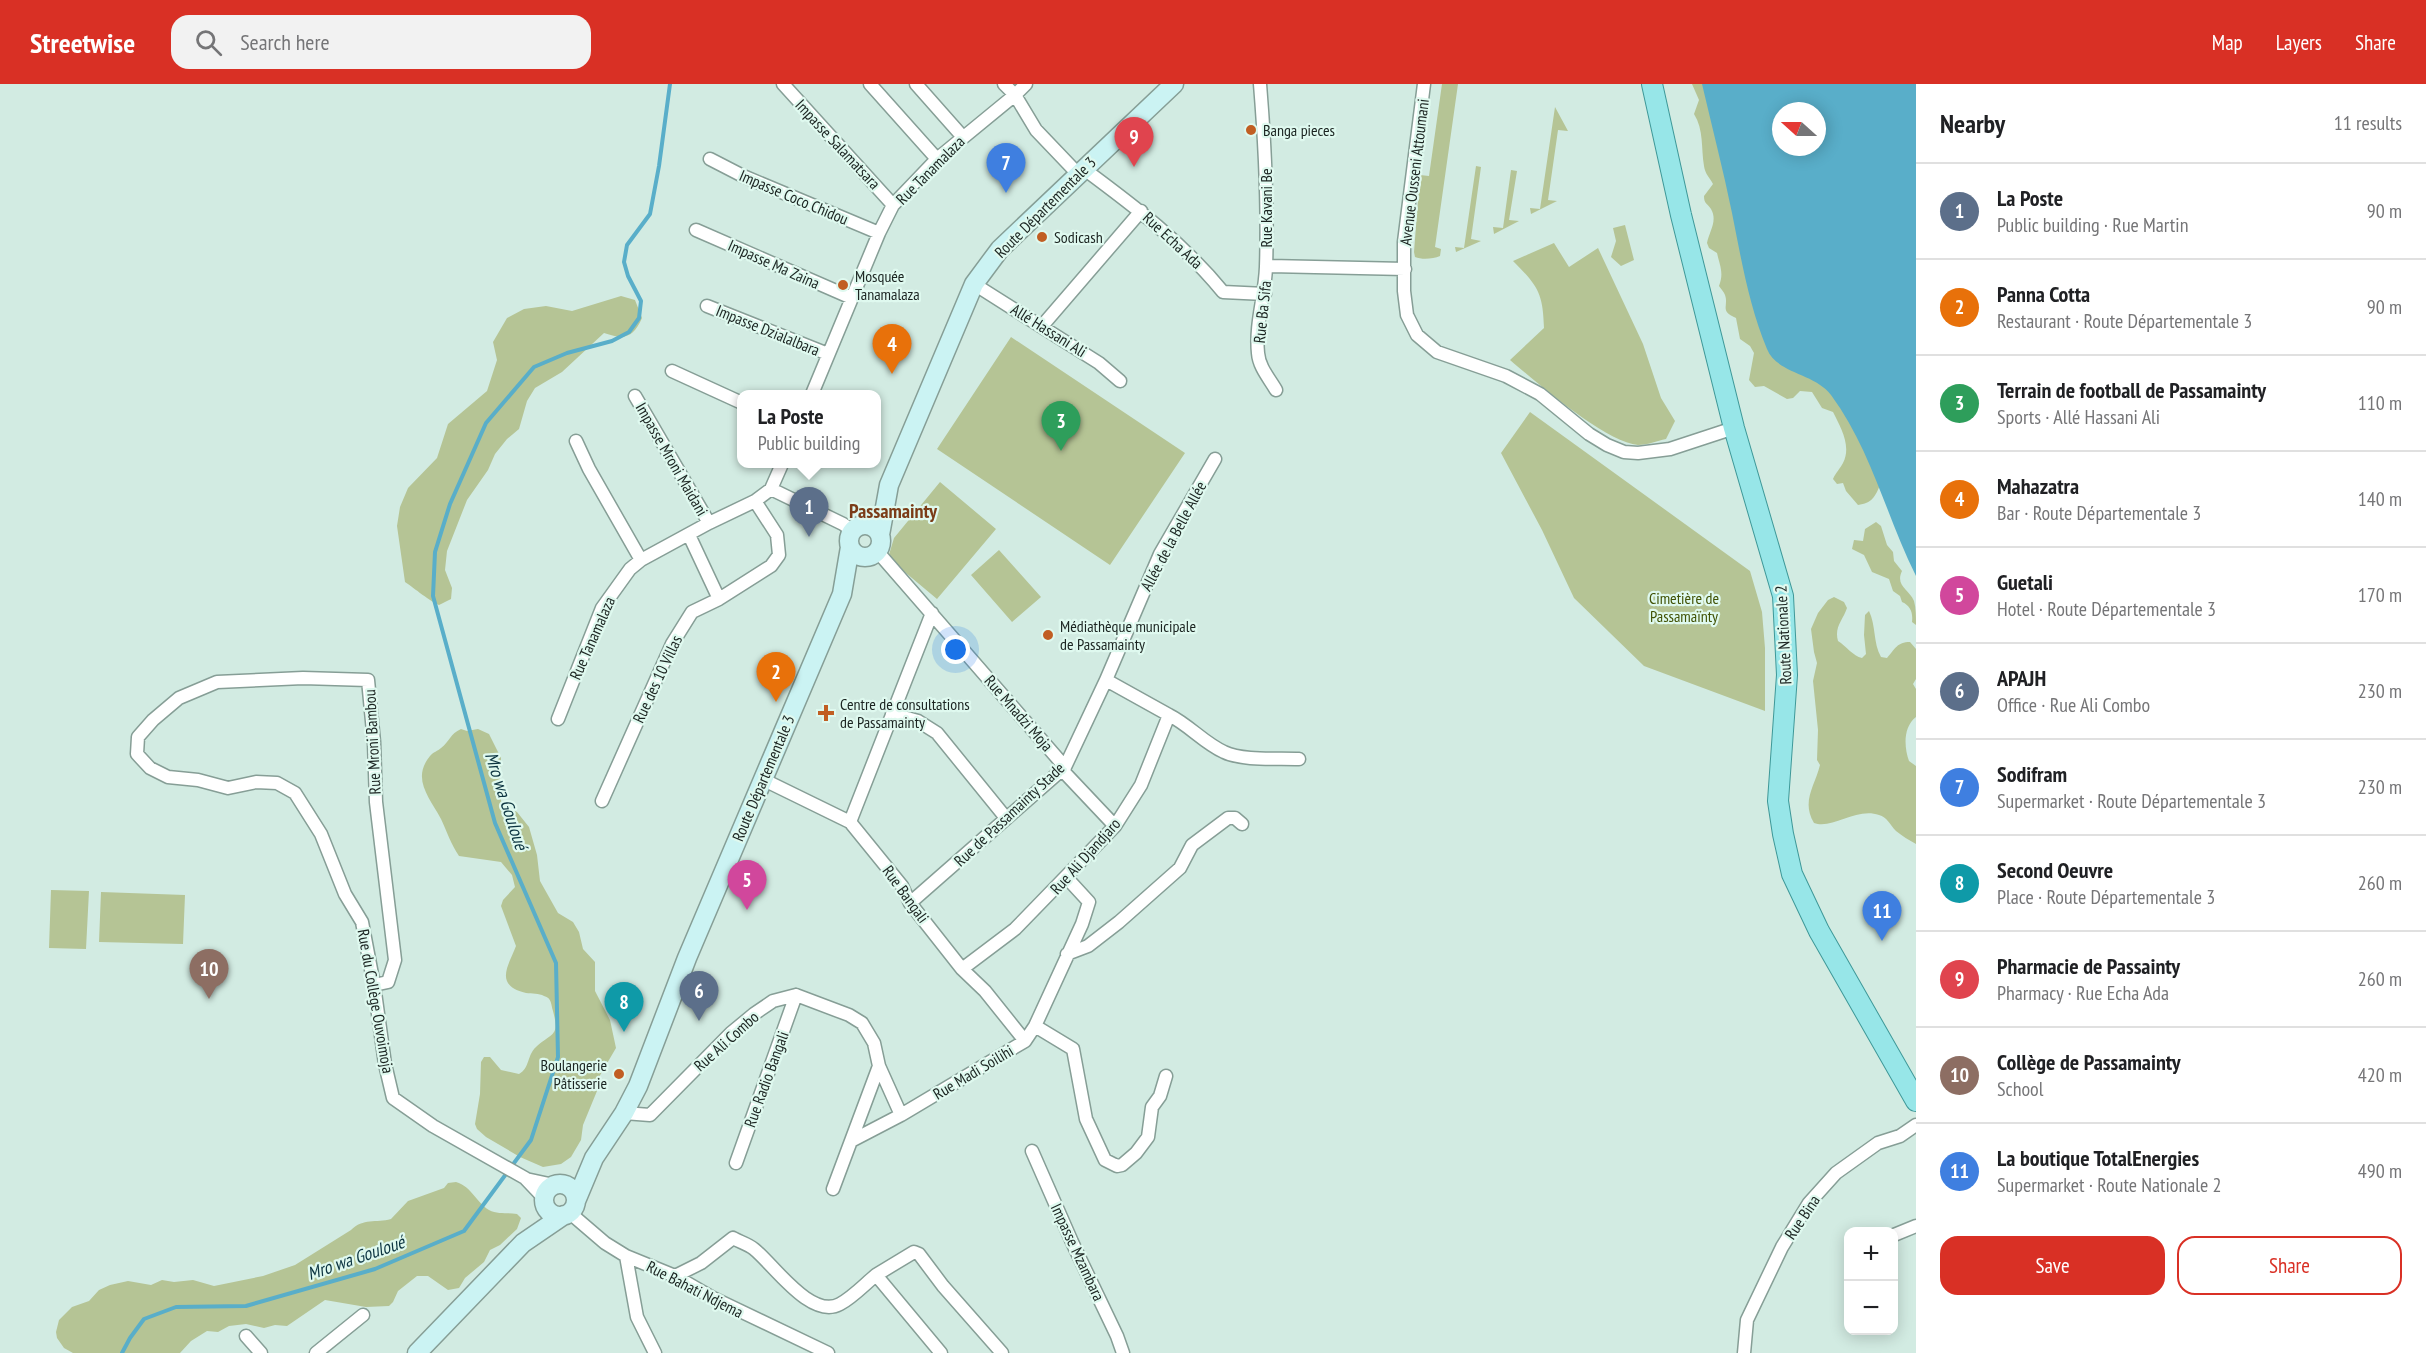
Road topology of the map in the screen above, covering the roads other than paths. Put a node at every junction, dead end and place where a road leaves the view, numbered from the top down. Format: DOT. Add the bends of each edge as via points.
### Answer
graph roads {
  1 [pos="783,84"];
  2 [pos="870,84"];
  3 [pos="916,84"];
  4 [pos="1004,84"];
  5 [pos="1026,84"];
  6 [pos="1174,84"];
  7 [pos="1260,84"];
  8 [pos="1424,84"];
  9 [pos="1652,84"];
  10 [pos="1015,95"];
  11 [pos="962,136"];
  12 [pos="710,159"];
  13 [pos="937,159"];
  14 [pos="1081,172"];
  15 [pos="893,205"];
  16 [pos="1142,211"];
  17 [pos="696,230"];
  18 [pos="879,233"];
  19 [pos="1266,266"];
  20 [pos="1405,269"];
  21 [pos="974,284"];
  22 [pos="1265,294"];
  23 [pos="852,298"];
  24 [pos="707,306"];
  25 [pos="1042,326"];
  26 [pos="828,354"];
  27 [pos="672,371"];
  28 [pos="1120,381"];
  29 [pos="814,390"];
  30 [pos="1276,390"];
  31 [pos="635,396"];
  32 [pos="737,401"];
  33 [pos="1734,428"];
  34 [pos="576,441"];
  35 [pos="1215,459"];
  36 [pos="780,468"];
  37 [pos="889,485"];
  38 [pos="771,489"];
  39 [pos="755,501"];
  40 [pos="709,523"];
  41 [pos="688,535"];
  42 [pos="853,535"];
  43 [pos="875,548"];
  44 [pos="641,560"];
  45 [pos="842,594"];
  46 [pos="719,599"];
  47 [pos="932,613"];
  48 [pos="1106,680"];
  49 [pos="892,714"];
  50 [pos="1169,715"];
  51 [pos="558,719"];
  52 [pos="137,754"];
  53 [pos="1299,759"];
  54 [pos="1065,767"];
  55 [pos="762,779"];
  56 [pos="602,801"];
  57 [pos="1006,818"];
  58 [pos="850,822"];
  59 [pos="1242,824"];
  60 [pos="1115,826"];
  61 [pos="1786,848"];
  62 [pos="1066,877"];
  63 [pos="910,903"];
  64 [pos="1067,954"];
  65 [pos="963,969"];
  66 [pos="374,984"];
  67 [pos="796,995"];
  68 [pos="1866,1012"];
  69 [pos="1035,1026"];
  70 [pos="1025,1041"];
  71 [pos="1903,1051"];
  72 [pos="879,1066"];
  73 [pos="1916,1074"];
  74 [pos="1167,1076"];
  75 [pos="1916,1101"];
  76 [pos="624,1113"];
  77 [pos="901,1115"];
  78 [pos="1916,1125"];
  79 [pos="853,1140"];
  80 [pos="1032,1151"];
  81 [pos="594,1158"];
  82 [pos="735,1163"];
  83 [pos="833,1189"];
  84 [pos="551,1192"];
  85 [pos="570,1210"];
  86 [pos="1916,1226"];
  87 [pos="1898,1233"];
  88 [pos="523,1244"];
  89 [pos="626,1256"];
  90 [pos="876,1275"];
  91 [pos="675,1276"];
  92 [pos="363,1315"];
  93 [pos="246,1336"];
  94 [pos="653,1352"];
  95 [pos="261,1353"];
  96 [pos="316,1353"];
  97 [pos="417,1353"];
  98 [pos="828,1353"];
  99 [pos="941,1353"];
  100 [pos="1002,1353"];
  101 [pos="1123,1353"];
  102 [pos="1744,1353"];
  1 -- 15 [label="street, Impasse Salamatsara"];
  2 -- 13 [label="street"];
  3 -- 11 [label="street"];
  4 -- 10 [label="street, Rue Echa Ada"];
  5 -- 10 [label="street, Rue Tanamalaza"];
  6 -- 14 [label="main road, Route Départementale 3"];
  7 -- 19 [label="street, Rue Kavani Be" via="1266,155"];
  8 -- 20 [label="street, Avenue Ousseni Attoumani" via="1404,242"];
  9 -- 33 [label="main road, Route Nationale 2"];
  10 -- 11 [label="street, Rue Tanamalaza"];
  10 -- 14 [label="street, Rue Echa Ada" via="1036,130"];
  11 -- 13 [label="street, Rue Tanamalaza"];
  12 -- 18 [label="street, Impasse Coco Chidou"];
  13 -- 15 [label="street, Rue Tanamalaza"];
  14 -- 16 [label="street, Rue Echa Ada"];
  14 -- 21 [label="main road, Route Départementale 3" via="1000,249"];
  15 -- 18 [label="street, Rue Tanamalaza"];
  16 -- 22 [label="street, Rue Echa Ada" via="1223,292"];
  16 -- 25 [label="street"];
  17 -- 23 [label="street, Impasse Ma Zaina"];
  18 -- 23 [label="street, Rue Tanamalaza"];
  19 -- 20 [label="street, Rue Kavani Be"];
  19 -- 22 [label="street, Rue Ba Sifa"];
  20 -- 33 [label="street, Avenue Ousseni Attoumani" via="1407,315 1417,335 1437,352 1506,376 1540,393 1607,445 1624,452 1659,451"];
  21 -- 25 [label="street, Allé Hassani Ali"];
  21 -- 37 [label="main road, Route Départementale 3"];
  22 -- 30 [label="street, Rue Ba Sifa" via="1257,324 1258,355"];
  23 -- 26 [label="street, Rue Tanamalaza"];
  24 -- 26 [label="street, Impasse Dzialalbara"];
  25 -- 28 [label="street, Allé Hassani Ali"];
  26 -- 29 [label="street, Rue Tanamalaza"];
  27 -- 32 [label="street"];
  31 -- 40 [label="street, Impasse Mroni Maidani"];
  33 -- 61 [label="main road, Route Nationale 2" via="1783,596 1787,675 1778,790"];
  34 -- 44 [label="street"];
  35 -- 48 [label="street, Allée de la Belle Allée" via="1160,554"];
  36 -- 38 [label="street, Rue Tanamalaza"];
  37 -- 42 [label="main road, Route Départementale 3"];
  37 -- 43 [label="main road, Route Départementale 3"];
  38 -- 39 [label="street, Rue Tanamalaza"];
  38 -- 42 [label="street" via="843,524"];
  39 -- 40 [label="street, Rue Tanamalaza"];
  39 -- 46 [label="street, Rue des 10 Villas" via="777,535 778,555 771,566"];
  40 -- 41 [label="street, Rue Tanamalaza"];
  41 -- 44 [label="street, Rue Tanamalaza"];
  41 -- 46 [label="street"];
  42 -- 43 [label="main road" via="857,555"];
  42 -- 43 [label="main road" via="867,525 877,530"];
  42 -- 45 [label="main road, Route Départementale 3"];
  43 -- 45 [label="main road, Route Départementale 3"];
  43 -- 47 [label="street, Rue Mnadzi Moja"];
  44 -- 51 [label="street, Rue Tanamalaza" via="602,608"];
  45 -- 55 [label="main road, Route Départementale 3"];
  46 -- 56 [label="street, Rue des 10 Villas" via="692,612 672,644"];
  47 -- 49 [label="street"];
  47 -- 54 [label="street, Rue Mnadzi Moja"];
  48 -- 50 [label="street"];
  48 -- 54 [label="street, Rue de Passamainty Stade"];
  49 -- 57 [label="street" via="918,721 937,734"];
  49 -- 58 [label="street"];
  50 -- 53 [label="street" via="1224,753"];
  50 -- 60 [label="street, Rue Ali Djandjaro" via="1141,785"];
  52 -- 66 [label="street, Rue du Collège Ouvoimoja" via="150,768 168,777 228,788 256,782 277,783 295,792 321,834 345,894 362,922"];
  52 -- 66 [label="street, Rue Mroni Bambou" via="138,736 153,720 179,698 217,682 291,678 368,680 376,802 395,960 388,982"];
  54 -- 57 [label="street, Rue de Passamainty Stade"];
  54 -- 60 [label="street, Rue Mnadzi Moja" via="1064,772"];
  55 -- 58 [label="street, Rue Bangali"];
  55 -- 76 [label="main road, Route Départementale 3"];
  57 -- 63 [label="street, Rue de Passamainty Stade"];
  58 -- 63 [label="street, Rue Bangali" via="902,886"];
  59 -- 64 [label="street" via="1228,818 1192,845 1180,868 1119,922 1088,946"];
  60 -- 62 [label="street, Rue Ali Djandjaro"];
  61 -- 68 [label="main road, Route Nationale 2" via="1792,874 1819,931"];
  61 -- 71 [label="main road, Route Nationale 2"];
  62 -- 64 [label="street, Rue Madi Soilihi" via="1089,902"];
  62 -- 65 [label="street, Rue Ali Djandjaro" via="1015,929"];
  63 -- 65 [label="street, Rue Bangali"];
  64 -- 69 [label="street, Rue Madi Soilihi"];
  65 -- 70 [label="street, Rue Bangali"];
  66 -- 84 [label="street, Rue du Collège Ouvoimoja" via="393,1098 433,1126"];
  67 -- 72 [label="street" via="862,1023 874,1043"];
  67 -- 76 [label="street, Rue Ali Combo" via="773,1001 754,1014 650,1114"];
  67 -- 82 [label="street, Rue Radio Bangali"];
  68 -- 71 [label="main road"];
  68 -- 75 [label="main road, Route Nationale 2"];
  69 -- 70 [label="street, Rue Madi Soilihi"];
  69 -- 74 [label="street" via="1073,1049 1086,1119 1110,1164 1122,1165 1148,1137 1152,1107"];
  70 -- 77 [label="street, Rue Madi Soilihi"];
  71 -- 73 [label="main road, Route Nationale 2"];
  72 -- 77 [label="street"];
  72 -- 79 [label="street"];
  76 -- 81 [label="main road, Route Départementale 3"];
  77 -- 79 [label="street, Rue Madi Soilihi"];
  78 -- 102 [label="street, Rue Bina" via="1900,1136 1878,1143 1836,1173 1809,1203 1782,1247 1747,1320"];
  79 -- 83 [label="street"];
  80 -- 101 [label="street, Impasse Mzambara"];
  81 -- 84 [label="main road, Route Départementale 3"];
  81 -- 85 [label="main road, Route Départementale 3"];
  84 -- 85 [label="main road" via="554,1215"];
  84 -- 85 [label="main road" via="567,1185 574,1192"];
  84 -- 88 [label="main road, Route Départementale 3"];
  85 -- 88 [label="main road, Route Départementale 3"];
  85 -- 89 [label="street, Rue Bahati Ndjema" via="605,1243"];
  86 -- 87 [label="street"];
  88 -- 97 [label="main road, Route Départementale 3"];
  89 -- 91 [label="street, Rue Bahati Ndjema"];
  89 -- 94 [label="street" via="637,1317"];
  90 -- 91 [label="street" via="839,1305 826,1307 803,1298 752,1247 733,1239 701,1263"];
  90 -- 99 [label="street"];
  90 -- 100 [label="street" via="914,1252 919,1254"];
  91 -- 98 [label="street, Rue Bahati Ndjema" via="712,1298"];
  92 -- 96 [label="street"];
  93 -- 95 [label="street"];
}
